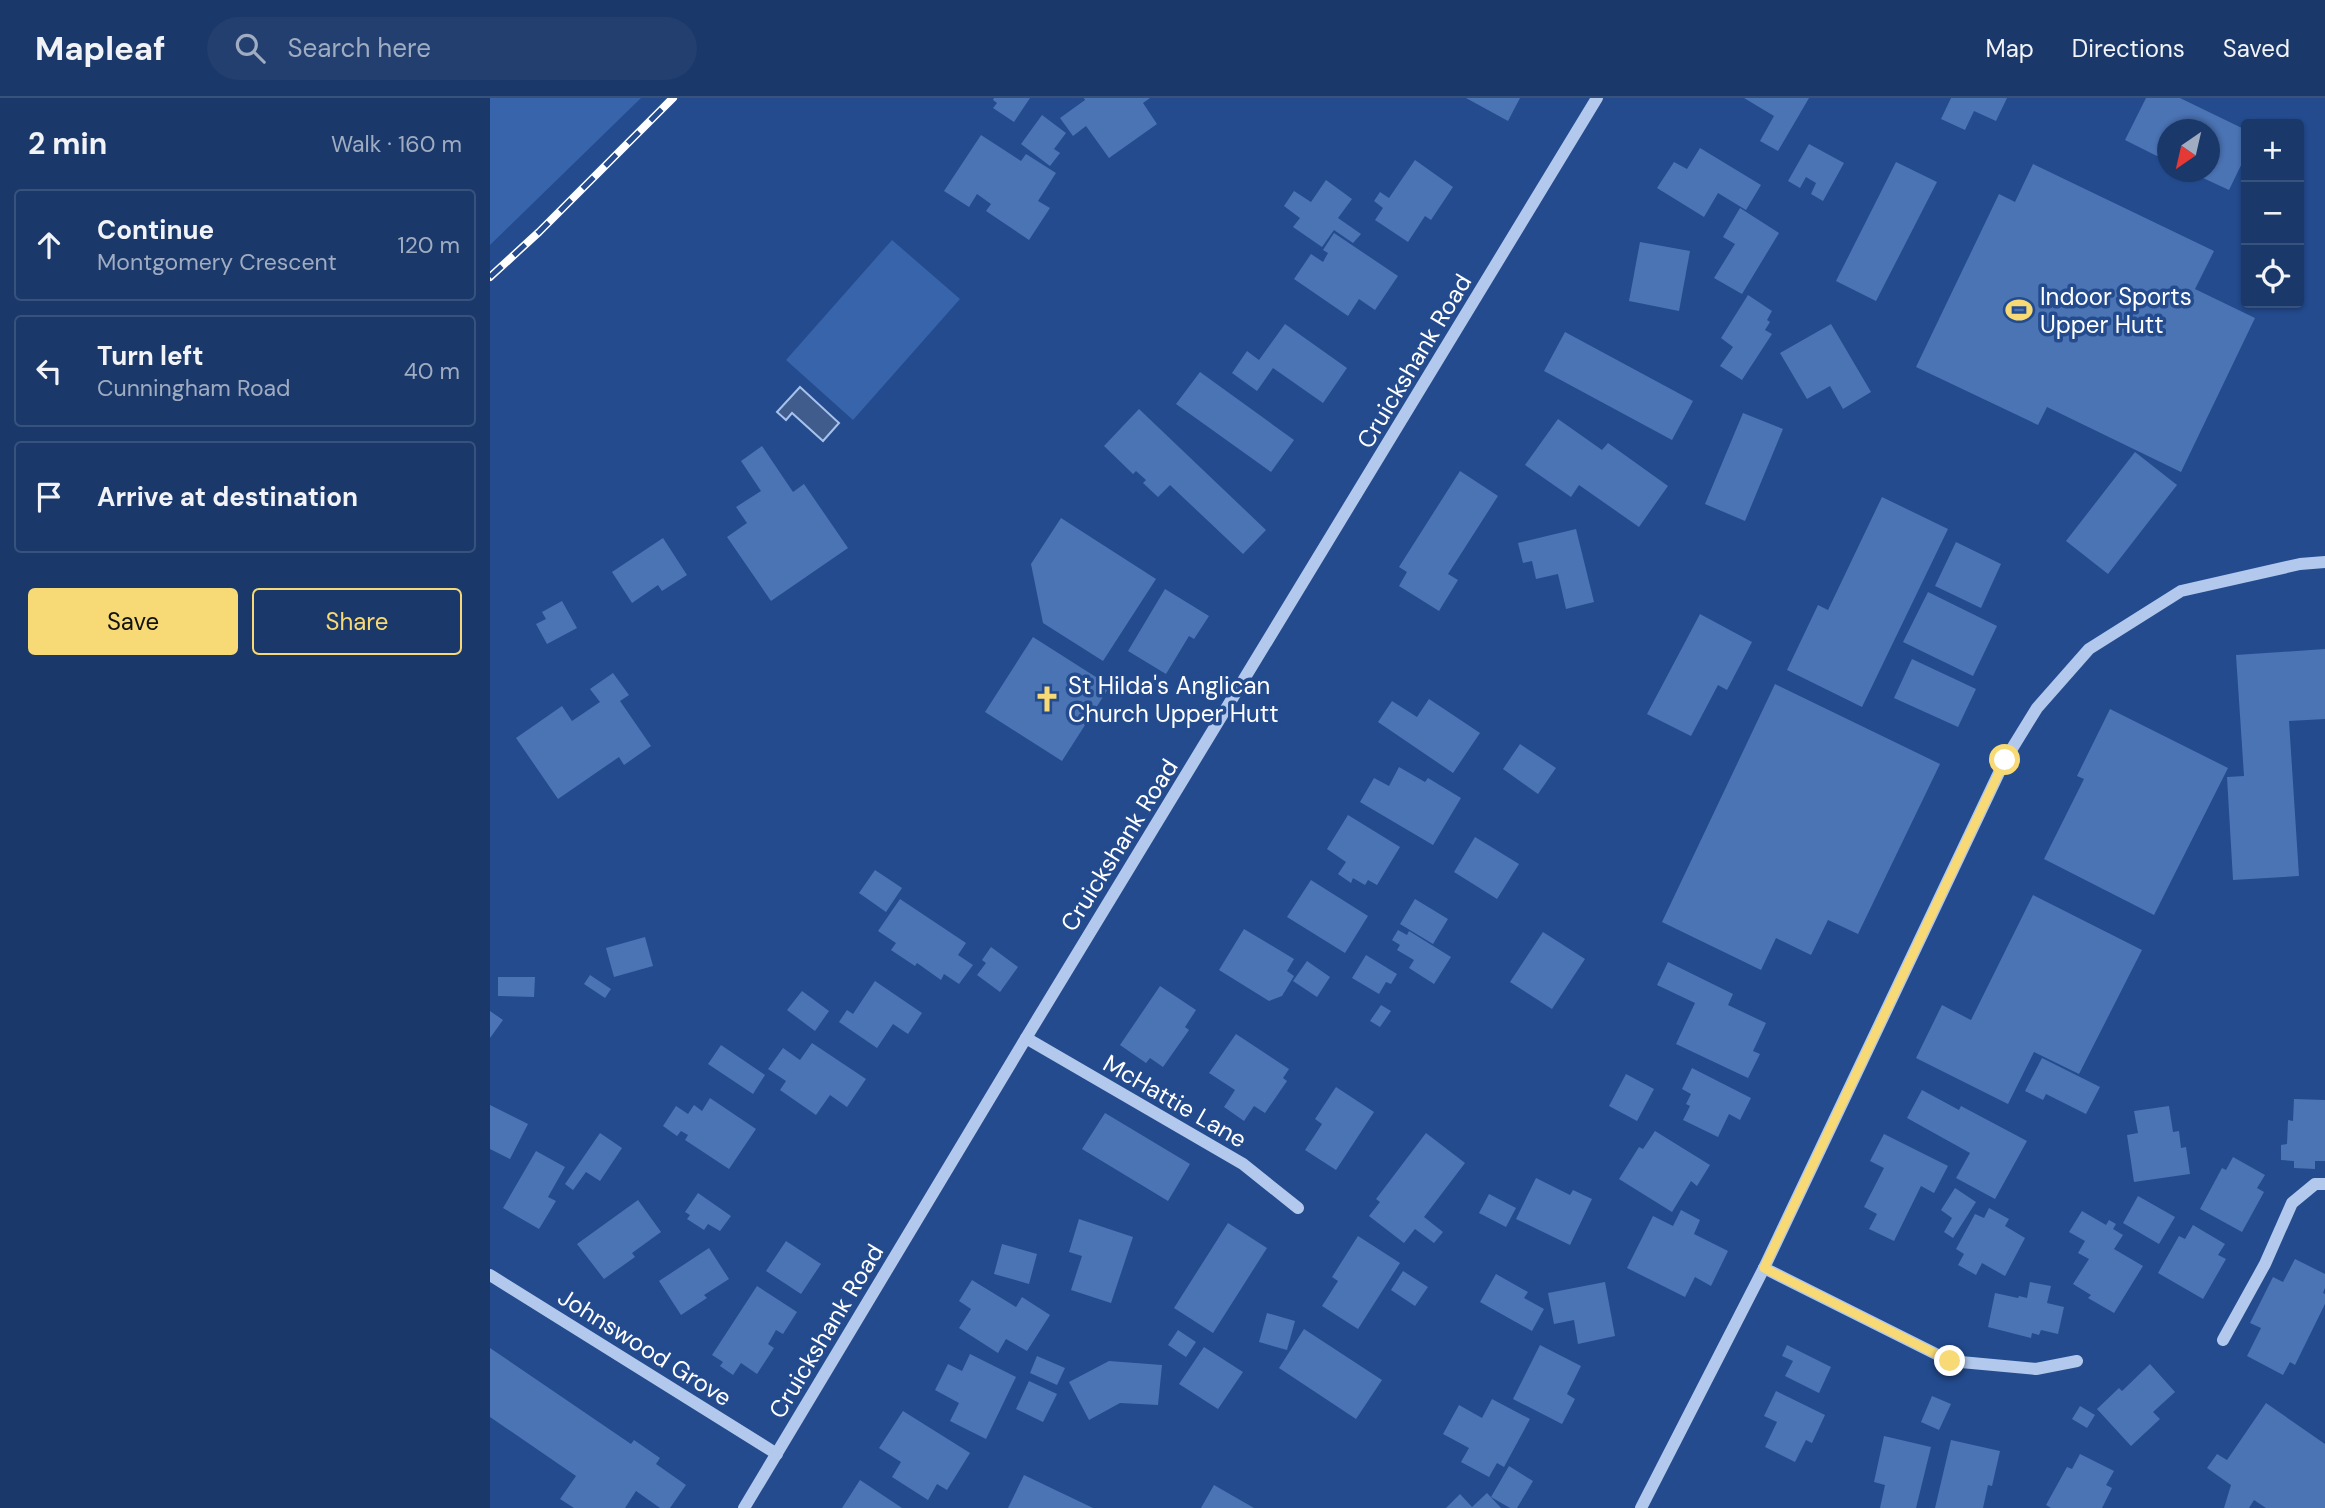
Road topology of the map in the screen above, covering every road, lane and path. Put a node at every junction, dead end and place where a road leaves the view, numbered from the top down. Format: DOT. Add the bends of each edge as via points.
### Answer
graph roads {
  1 [pos="1597,98"];
  2 [pos="2325,562"];
  3 [pos="1026,1038"];
  4 [pos="2325,1184"];
  5 [pos="1298,1208"];
  6 [pos="1764,1268"];
  7 [pos="490,1275"];
  8 [pos="2223,1340"];
  9 [pos="2077,1361"];
  10 [pos="777,1454"];
  11 [pos="744,1508"];
  12 [pos="1640,1508"];
  1 -- 3 [label="street, Cruickshank Road"];
  2 -- 6 [label="street" via="2180,591 2089,649 2037,708 2005,760"];
  3 -- 5 [label="street, McHattie Lane" via="1243,1164"];
  3 -- 10 [label="street, Cruickshank Road"];
  4 -- 8 [label="street" via="2315,1184 2292,1203"];
  6 -- 9 [label="street" via="1950,1361 2036,1369"];
  6 -- 12 [label="street"];
  7 -- 10 [label="street, Johnswood Grove"];
  10 -- 11 [label="street, Cruickshank Road"];
}
